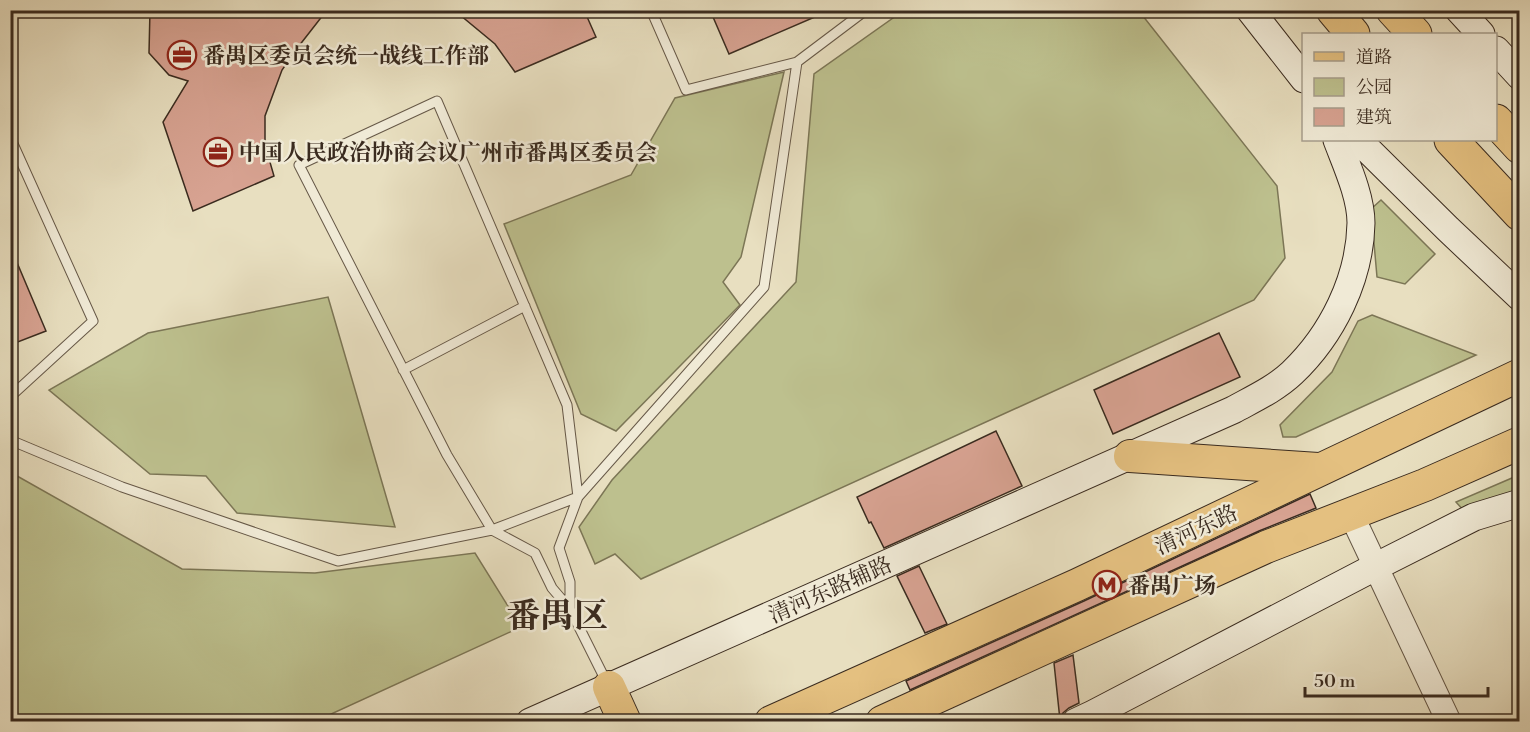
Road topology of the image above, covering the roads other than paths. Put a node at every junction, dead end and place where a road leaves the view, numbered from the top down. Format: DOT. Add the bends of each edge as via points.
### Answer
graph roads {
  1 [pos="651,10"];
  2 [pos="866,10"];
  3 [pos="1250,10"];
  4 [pos="1333,10"];
  5 [pos="1393,10"];
  6 [pos="1459,10"];
  7 [pos="1352,33"];
  8 [pos="1414,33"];
  9 [pos="1480,33"];
  10 [pos="1497,51"];
  11 [pos="797,62"];
  12 [pos="1302,76"];
  13 [pos="1520,76"];
  14 [pos="1497,122"];
  15 [pos="10,136"];
  16 [pos="1337,141"];
  17 [pos="1359,141"];
  18 [pos="1451,141"];
  19 [pos="1520,147"];
  20 [pos="1520,214"];
  21 [pos="1520,297"];
  22 [pos="525,306"];
  23 [pos="403,370"];
  24 [pos="1520,375"];
  25 [pos="10,397"];
  26 [pos="10,440"];
  27 [pos="1520,443"];
  28 [pos="1130,456"];
  29 [pos="1322,469"];
  30 [pos="578,497"];
  31 [pos="1520,502"];
  32 [pos="1351,514"];
  33 [pos="492,530"];
  34 [pos="1375,567"];
  35 [pos="570,609"];
  36 [pos="609,687"];
  37 [pos="1089,719"];
  38 [pos="530,722"];
  39 [pos="625,722"];
  40 [pos="771,722"];
  41 [pos="882,722"];
  42 [pos="1449,722"];
  1 -- 11 [label="lane" via="686,90"];
  2 -- 11 [label="lane"];
  3 -- 12 [label="main road"];
  4 -- 7 [label="highway"];
  5 -- 8 [label="highway"];
  6 -- 9 [label="main road"];
  10 -- 13 [label="main road"];
  11 -- 30 [label="lane" via="765,287"];
  14 -- 19 [label="highway"];
  15 -- 25 [label="lane" via="93,321"];
  16 -- 28 [label="main road, 清河东路辅路" via="1354,185 1361,221 1357,257 1346,292 1316,348 1290,375 1265,393"];
  17 -- 21 [label="main road"];
  18 -- 20 [label="highway"];
  22 -- 23 [label="lane"];
  22 -- 23 [label="lane" via="437,101 299,165"];
  22 -- 30 [label="lane" via="567,405"];
  23 -- 33 [label="lane"];
  24 -- 29 [label="main road, 清河东路"];
  26 -- 33 [label="lane" via="122,487 338,561"];
  27 -- 32 [label="main road, 清河东路"];
  28 -- 29 [label="main road"];
  28 -- 36 [label="main road, 清河东路辅路"];
  29 -- 40 [label="main road, 清河东路" via="1077,585"];
  30 -- 33 [label="lane"];
  30 -- 35 [label="lane" via="559,548 570,582"];
  31 -- 34 [label="main road" via="1474,517"];
  32 -- 34 [label="street"];
  32 -- 41 [label="main road, 清河东路" via="1266,547"];
  33 -- 35 [label="lane" via="536,553 552,588"];
  34 -- 37 [label="main road"];
  34 -- 42 [label="street"];
  35 -- 36 [label="lane"];
  36 -- 38 [label="main road, 清河东路辅路"];
  36 -- 39 [label="main road"];
}
